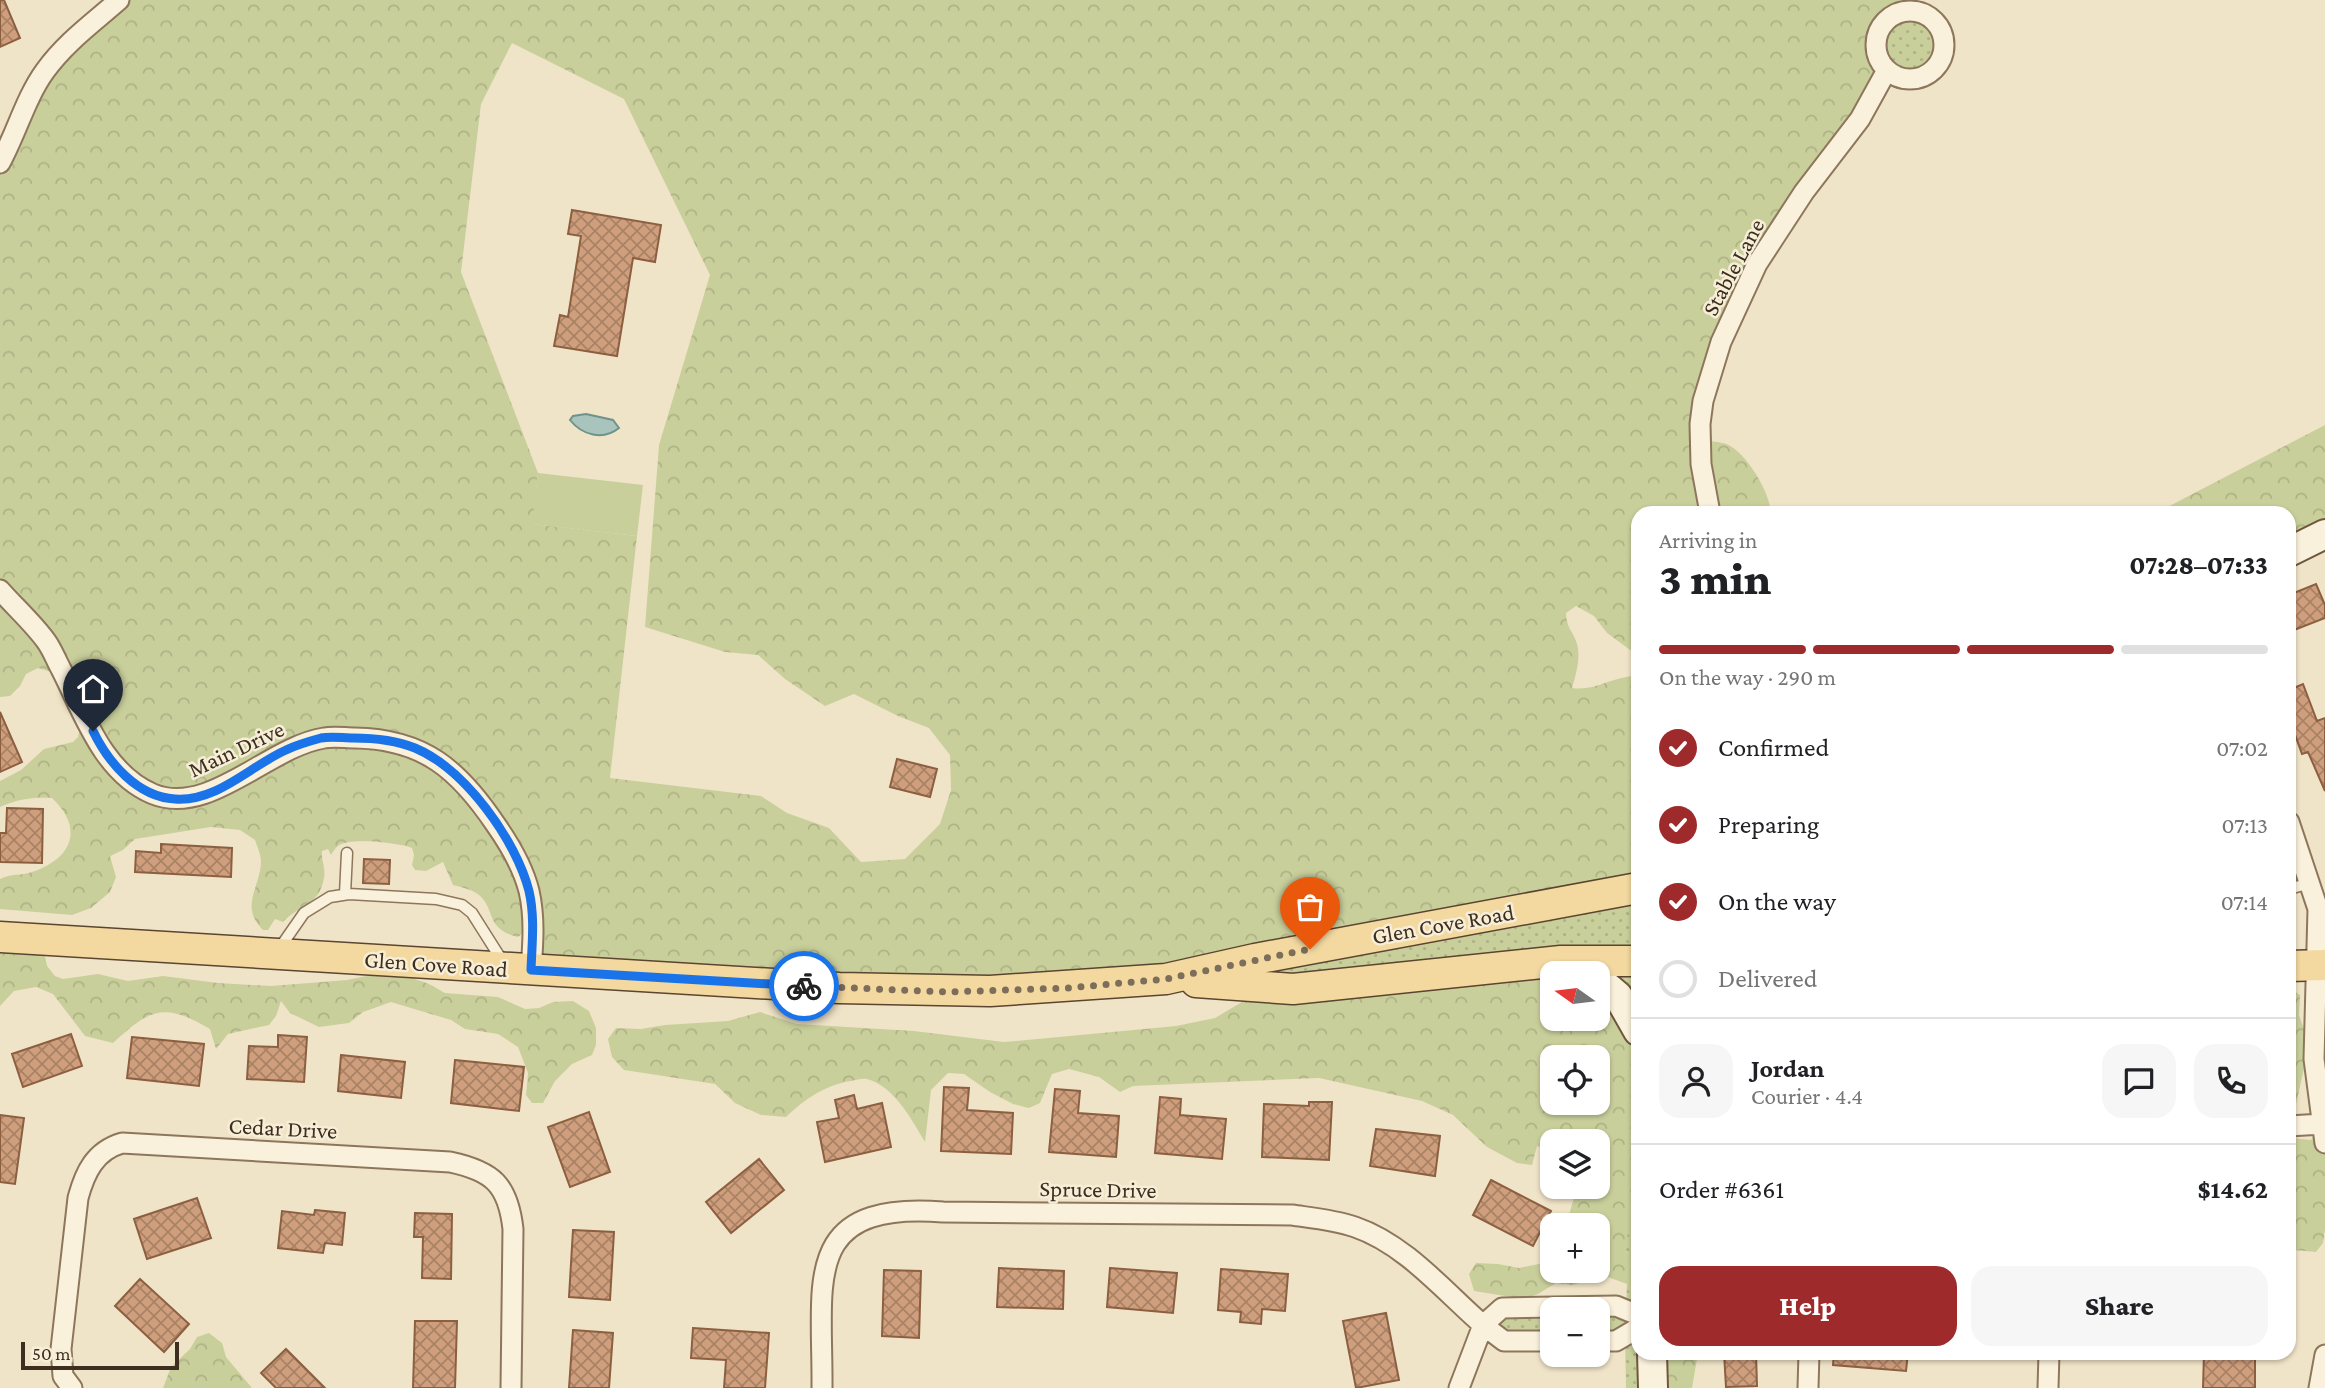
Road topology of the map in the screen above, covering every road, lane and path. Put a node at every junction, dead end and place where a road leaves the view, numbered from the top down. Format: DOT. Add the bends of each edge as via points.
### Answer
graph roads {
  1 [pos="119,0"];
  2 [pos="1917,6"];
  3 [pos="1887,70"];
  4 [pos="0,163"];
  5 [pos="1709,506"];
  6 [pos="2325,534"];
  7 [pos="2296,548"];
  8 [pos="0,590"];
  9 [pos="2296,842"];
  10 [pos="348,853"];
  11 [pos="2310,883"];
  12 [pos="2296,887"];
  13 [pos="1631,889"];
  14 [pos="345,894"];
  15 [pos="2321,908"];
  16 [pos="0,937"];
  17 [pos="276,954"];
  18 [pos="1610,961"];
  19 [pos="1631,961"];
  20 [pos="1540,963"];
  21 [pos="2305,964"];
  22 [pos="519,969"];
  23 [pos="1166,979"];
  24 [pos="1610,989"];
  25 [pos="1631,1019"];
  26 [pos="2296,1127"];
  27 [pos="2324,1133"];
  28 [pos="1631,1312"];
  29 [pos="1483,1325"];
  30 [pos="1631,1332"];
  31 [pos="1540,1341"];
  32 [pos="1610,1341"];
  33 [pos="2325,1355"];
  34 [pos="1652,1360"];
  35 [pos="1809,1360"];
  36 [pos="2049,1360"];
  37 [pos="72,1388"];
  38 [pos="511,1388"];
  39 [pos="822,1388"];
  40 [pos="1458,1388"];
  41 [pos="1653,1388"];
  42 [pos="1808,1388"];
  43 [pos="2048,1388"];
  44 [pos="2319,1388"];
  1 -- 4 [label="street" via="91,22 43,73"];
  2 -- 3 [label="street" via="1894,15 1879,30 1876,51"];
  2 -- 3 [label="street" via="1942,32 1943,55 1930,73 1919,78 1896,77"];
  3 -- 5 [label="street, Stable Lane" via="1860,119 1757,264 1721,342 1700,424"];
  6 -- 7 [label="street"];
  8 -- 22 [label="street, Main Drive" via="47,642 104,754 129,780 153,794 175,799 200,796 286,749 325,737 384,738 417,749 445,766 478,798 513,850 528,889 532,909"];
  9 -- 11 [label="street"];
  10 -- 14 [label="lane"];
  11 -- 12 [label="lane"];
  11 -- 15 [label="street"];
  13 -- 23 [label="main road, Glen Cove Road"];
  14 -- 17 [label="lane" via="318,902 304,913"];
  14 -- 22 [label="lane" via="436,899 462,905"];
  15 -- 21 [label="street"];
  16 -- 17 [label="main road, Glen Cove Road"];
  17 -- 22 [label="main road, Glen Cove Road"];
  18 -- 19 [label="main road, Glen Cove Road"];
  20 -- 23 [label="main road, Glen Cove Road" via="1293,989"];
  21 -- 27 [label="street"];
  22 -- 23 [label="main road, Glen Cove Road" via="936,992"];
  24 -- 25 [label="street"];
  26 -- 27 [label="street"];
  28 -- 29 [label="street" via="1616,1306 1502,1308"];
  29 -- 31 [label="street, Spruce Drive" via="1504,1341"];
  29 -- 39 [label="street, Spruce Drive" via="1385,1241 1326,1219 909,1210 860,1221 838,1238 828,1256 823,1274"];
  29 -- 40 [label="street"];
  30 -- 32 [label="street"];
  33 -- 44 [label="street"];
  34 -- 41 [label="street"];
  35 -- 42 [label="street"];
  36 -- 43 [label="street"];
  37 -- 38 [label="street, Cedar Drive" via="63,1376 61,1349 78,1198 91,1164 109,1147 122,1143 477,1167 494,1179 511,1212"];
}
